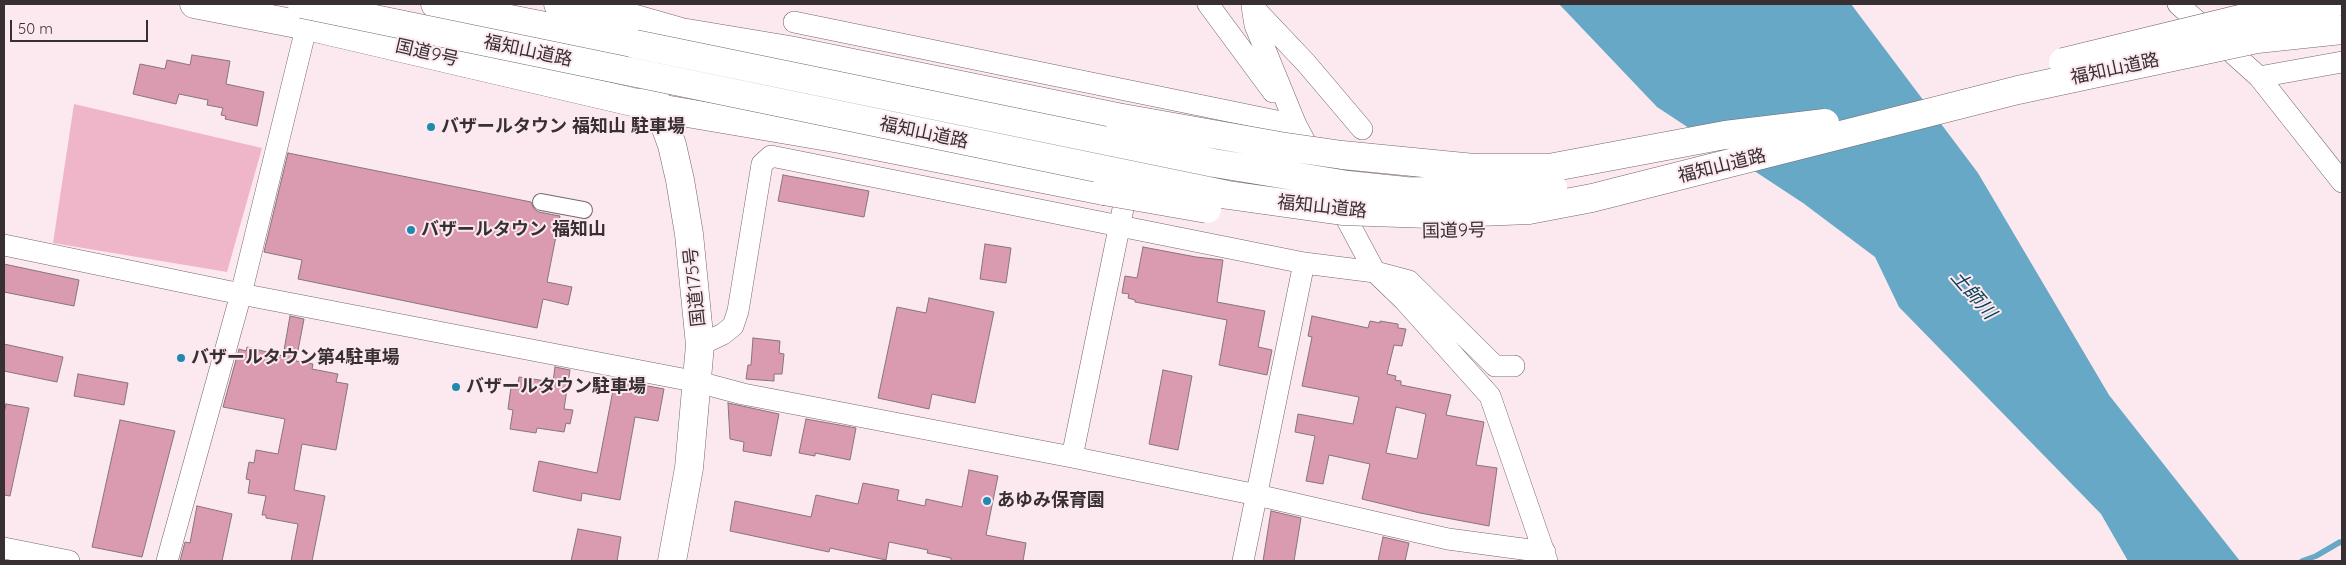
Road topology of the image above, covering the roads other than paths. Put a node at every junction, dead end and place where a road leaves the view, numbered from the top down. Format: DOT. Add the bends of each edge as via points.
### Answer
graph roads {
  1 [pos="194,4"];
  2 [pos="435,4"];
  3 [pos="558,4"];
  4 [pos="1208,4"];
  5 [pos="2178,4"];
  6 [pos="2332,4"];
  7 [pos="1251,5"];
  8 [pos="307,11"];
  9 [pos="796,13"];
  10 [pos="632,18"];
  11 [pos="2342,30"];
  12 [pos="789,50"];
  13 [pos="2342,62"];
  14 [pos="2259,77"];
  15 [pos="1147,95"];
  16 [pos="658,108"];
  17 [pos="1825,123"];
  18 [pos="1296,125"];
  19 [pos="1362,129"];
  20 [pos="1795,148"];
  21 [pos="2342,182"];
  22 [pos="541,202"];
  23 [pos="584,210"];
  24 [pos="1120,227"];
  25 [pos="4,245"];
  26 [pos="1304,263"];
  27 [pos="1375,272"];
  28 [pos="241,294"];
  29 [pos="700,345"];
  30 [pos="1514,366"];
  31 [pos="698,382"];
  32 [pos="1072,457"];
  33 [pos="1257,494"];
  34 [pos="4,548"];
  35 [pos="1546,557"];
  36 [pos="69,561"];
  37 [pos="167,561"];
  38 [pos="672,561"];
  39 [pos="1243,561"];
  1 -- 8 [label="highway, 国道9号"];
  2 -- 17 [label="highway, 福知山道路, bridge" via="1214,163 1406,191 1529,192 1585,183"];
  3 -- 10 [label="highway"];
  4 -- 18 [label="street"];
  5 -- 14 [label="street"];
  6 -- 17 [label="highway, 福知山道路, bridge" via="2250,16"];
  7 -- 18 [label="street" via="1255,26"];
  7 -- 19 [label="street"];
  8 -- 16 [label="highway, 国道9号"];
  8 -- 20 [label="highway, 福知山道路, bridge" via="1219,193 1342,211 1429,214 1529,210 1592,198"];
  8 -- 28 [label="street"];
  9 -- 12 [label="street"];
  9 -- 15 [label="street"];
  10 -- 12 [label="highway" via="681,32"];
  10 -- 16 [label="highway, 国道175号"];
  11 -- 20 [label="highway, 福知山道路, bridge" via="2257,39 2018,90"];
  12 -- 17 [label="highway, bridge" via="1207,134 1325,153 1474,168 1549,168 1725,134"];
  13 -- 14 [label="street"];
  14 -- 21 [label="street"];
  15 -- 18 [label="street"];
  15 -- 24 [label="street"];
  16 -- 20 [label="highway, 国道9号, bridge" via="840,139 1104,191 1325,228 1448,232 1518,229 1599,213 1764,163"];
  16 -- 29 [label="highway, 国道175号" via="672,145 690,234"];
  18 -- 27 [label="street"];
  22 -- 23 [label="street"];
  24 -- 26 [label="street"];
  24 -- 29 [label="street" via="771,156 762,164 733,326"];
  24 -- 32 [label="street"];
  25 -- 28 [label="street"];
  26 -- 27 [label="street"];
  26 -- 33 [label="street"];
  27 -- 30 [label="street" via="1409,281 1495,366"];
  27 -- 35 [label="street" via="1490,396"];
  28 -- 31 [label="street"];
  28 -- 37 [label="street"];
  29 -- 31 [label="highway, 国道175号"];
  31 -- 32 [label="street" via="744,394"];
  31 -- 38 [label="highway, 国道175号" via="690,468"];
  32 -- 33 [label="street"];
  33 -- 35 [label="street" via="1448,539"];
  33 -- 39 [label="street"];
  34 -- 36 [label="street"];
}
